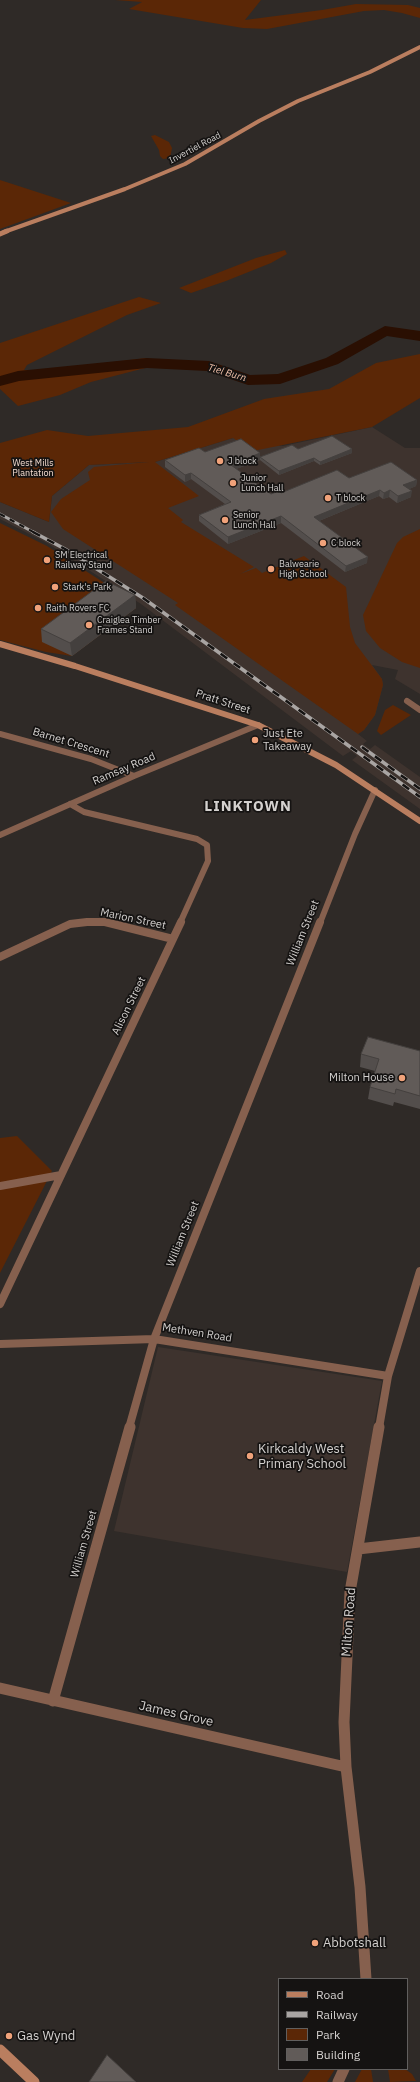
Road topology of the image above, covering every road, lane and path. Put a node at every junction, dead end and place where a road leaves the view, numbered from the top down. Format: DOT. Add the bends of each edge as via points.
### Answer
graph roads {
  1 [pos="420,47"];
  2 [pos="0,234"];
  3 [pos="0,644"];
  4 [pos="407,701"];
  5 [pos="420,710"];
  6 [pos="258,725"];
  7 [pos="0,734"];
  8 [pos="134,776"];
  9 [pos="374,790"];
  10 [pos="70,804"];
  11 [pos="420,821"];
  12 [pos="0,835"];
  13 [pos="173,939"];
  14 [pos="0,957"];
  15 [pos="61,1175"];
  16 [pos="0,1186"];
  17 [pos="420,1271"];
  18 [pos="0,1304"];
  19 [pos="154,1339"];
  20 [pos="0,1344"];
  21 [pos="388,1376"];
  22 [pos="420,1542"];
  23 [pos="358,1549"];
  24 [pos="0,1688"];
  25 [pos="53,1700"];
  26 [pos="346,1767"];
  27 [pos="366,1978"];
  28 [pos="0,2050"];
  29 [pos="344,2070"];
  30 [pos="34,2082"];
  31 [pos="338,2082"];
  1 -- 2 [label="main road, Invertiel Road" via="370,72 298,101 185,164 125,189"];
  3 -- 6 [label="main road, Pratt Street"];
  4 -- 5 [label="street"];
  6 -- 8 [label="street, Ramsay Road"];
  6 -- 9 [label="main road, Pratt Street" via="320,756"];
  7 -- 8 [label="street, Barnet Crescent" via="91,759"];
  8 -- 10 [label="street, Ramsay Road"];
  9 -- 11 [label="main road, Pratt Street"];
  9 -- 19 [label="street, William Street"];
  10 -- 12 [label="street, Ramsay Road"];
  10 -- 13 [label="street, Alison Street" via="84,812 197,839 207,846 208,861"];
  13 -- 14 [label="street, Marion Street" via="105,922 87,922 70,924"];
  13 -- 15 [label="street, Alison Street"];
  15 -- 16 [label="street"];
  15 -- 18 [label="street, Alison Street"];
  17 -- 21 [label="street, Milton Road"];
  19 -- 20 [label="street, Methven Road"];
  19 -- 21 [label="street, Methven Road"];
  19 -- 25 [label="street, William Street"];
  21 -- 23 [label="street, Milton Road"];
  22 -- 23 [label="street"];
  23 -- 26 [label="street, Milton Road" via="350,1592 344,1722"];
  24 -- 25 [label="street, James Grove"];
  25 -- 26 [label="street, James Grove"];
  26 -- 27 [label="street, Milton Road" via="360,1887"];
  28 -- 30 [label="main road"];
  29 -- 31 [label="street"];
}
